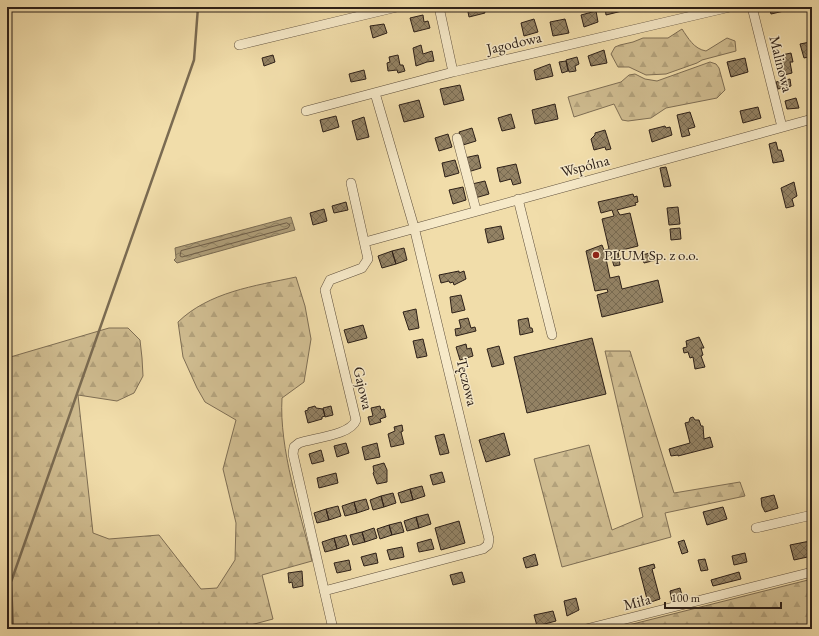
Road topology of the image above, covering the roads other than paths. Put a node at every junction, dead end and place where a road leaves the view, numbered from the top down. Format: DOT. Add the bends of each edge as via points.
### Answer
graph roads {
  1 [pos="397,7"];
  2 [pos="438,7"];
  3 [pos="730,7"];
  4 [pos="752,7"];
  5 [pos="239,45"];
  6 [pos="453,72"];
  7 [pos="375,93"];
  8 [pos="306,111"];
  9 [pos="812,119"];
  10 [pos="782,127"];
  11 [pos="457,138"];
  12 [pos="351,183"];
  13 [pos="518,199"];
  14 [pos="476,210"];
  15 [pos="414,227"];
  16 [pos="365,242"];
  17 [pos="552,335"];
  18 [pos="812,514"];
  19 [pos="756,528"];
  20 [pos="812,572"];
  21 [pos="324,591"];
  22 [pos="333,629"];
  23 [pos="586,629"];
  1 -- 5 [label="street"];
  2 -- 6 [label="street"];
  3 -- 6 [label="street, Jagodowa"];
  4 -- 10 [label="street, Malinowa"];
  6 -- 7 [label="street, Jagodowa"];
  7 -- 8 [label="street, Jagodowa"];
  7 -- 15 [label="street, Tęczowa"];
  9 -- 10 [label="street, Wspólna"];
  10 -- 13 [label="street, Wspólna"];
  11 -- 14 [label="street"];
  12 -- 16 [label="street, Gajowa"];
  13 -- 14 [label="street, Wspólna"];
  13 -- 17 [label="street"];
  14 -- 15 [label="street, Wspólna"];
  15 -- 16 [label="street, Wspólna"];
  15 -- 21 [label="street, Tęczowa" via="490,539 483,549"];
  16 -- 21 [label="street, Gajowa" via="368,256 365,266 330,280 325,290 356,416 355,424 348,430 299,443 293,451"];
  18 -- 19 [label="street"];
  20 -- 23 [label="street, Miła"];
  21 -- 22 [label="street, Gajowa"];
}
